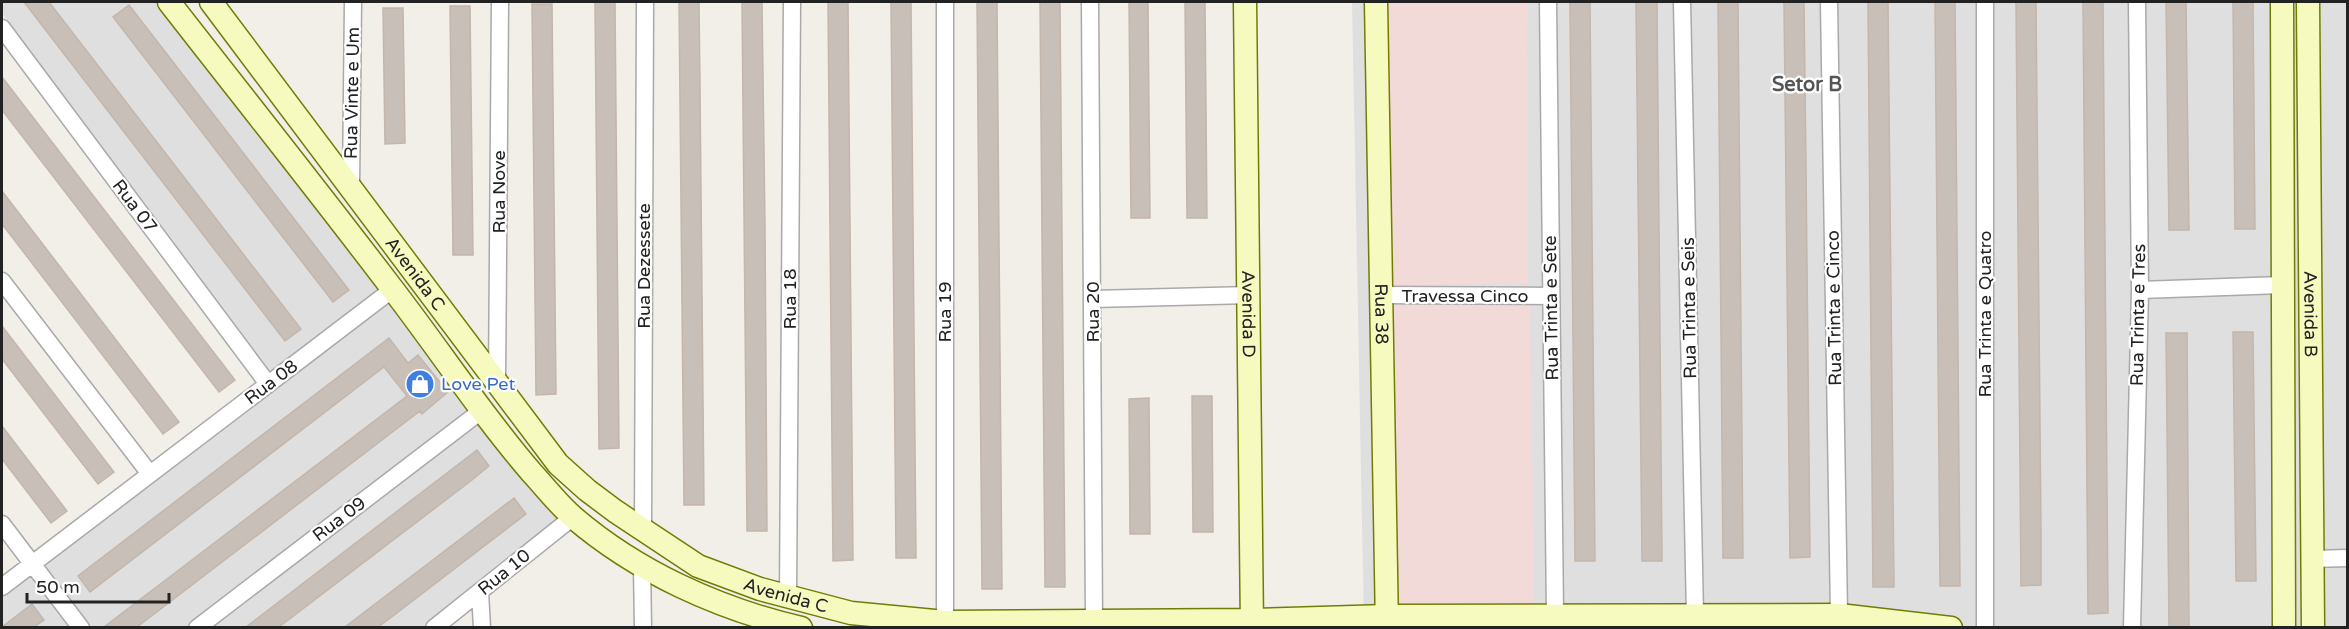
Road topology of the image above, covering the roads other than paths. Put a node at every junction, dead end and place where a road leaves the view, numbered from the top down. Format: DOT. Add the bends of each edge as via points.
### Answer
graph roads {
  1 [pos="169,2"];
  2 [pos="211,2"];
  3 [pos="353,2"];
  4 [pos="500,2"];
  5 [pos="645,2"];
  6 [pos="792,2"];
  7 [pos="945,2"];
  8 [pos="1090,2"];
  9 [pos="1245,2"];
  10 [pos="1376,2"];
  11 [pos="1548,2"];
  12 [pos="1682,2"];
  13 [pos="1829,2"];
  14 [pos="1985,2"];
  15 [pos="2137,2"];
  16 [pos="2282,2"];
  17 [pos="2307,2"];
  18 [pos="2,28"];
  19 [pos="351,185"];
  20 [pos="2,281"];
  21 [pos="2282,285"];
  22 [pos="393,290"];
  23 [pos="2140,290"];
  24 [pos="1250,295"];
  25 [pos="1380,295"];
  26 [pos="1551,296"];
  27 [pos="1093,298"];
  28 [pos="497,382"];
  29 [pos="268,384"];
  30 [pos="481,411"];
  31 [pos="150,474"];
  32 [pos="573,517"];
  33 [pos="2,524"];
  34 [pos="643,530"];
  35 [pos="2348,558"];
  36 [pos="2311,559"];
  37 [pos="32,564"];
  38 [pos="642,566"];
  39 [pos="2,587"];
  40 [pos="480,592"];
  41 [pos="788,597"];
  42 [pos="1555,615"];
  43 [pos="1695,615"];
  44 [pos="1839,615"];
  45 [pos="945,622"];
  46 [pos="1094,622"];
  47 [pos="1387,622"];
  48 [pos="1252,624"];
  49 [pos="81,627"];
  50 [pos="197,627"];
  51 [pos="434,627"];
  52 [pos="482,627"];
  53 [pos="643,627"];
  54 [pos="794,627"];
  55 [pos="1951,627"];
  56 [pos="1985,627"];
  57 [pos="2132,627"];
  58 [pos="2284,627"];
  59 [pos="2313,627"];
  1 -- 22 [label="street, Avenida C"];
  2 -- 19 [label="street, Avenida C"];
  3 -- 19 [label="street, Rua Vinte e Um"];
  4 -- 28 [label="street, Rua Nove"];
  5 -- 34 [label="street, Rua Dezessete"];
  6 -- 41 [label="street, Rua 18"];
  7 -- 45 [label="street, Rua 19"];
  8 -- 27 [label="street, Rua 20"];
  9 -- 24 [label="street, Avenida D"];
  10 -- 25 [label="street, Rua 38"];
  11 -- 26 [label="street, Rua Trinta e Sete"];
  12 -- 43 [label="street, Rua Trinta e Seis"];
  13 -- 44 [label="street, Rua Trinta e Cinco"];
  14 -- 56 [label="street, Rua Trinta e Quatro"];
  15 -- 23 [label="street, Rua Trinta e Tres"];
  16 -- 21 [label="street, Avenida B"];
  17 -- 36 [label="street, Avenida B"];
  18 -- 29 [label="street, Rua 07"];
  19 -- 28 [label="street, Avenida C"];
  20 -- 31 [label="street"];
  21 -- 23 [label="street"];
  21 -- 58 [label="street, Avenida B"];
  22 -- 29 [label="street, Rua 08"];
  22 -- 30 [label="street, Avenida C"];
  23 -- 57 [label="street, Rua Trinta e Tres"];
  24 -- 27 [label="street"];
  24 -- 48 [label="street, Avenida D"];
  25 -- 26 [label="street, Travessa Cinco"];
  25 -- 47 [label="street, Rua 38"];
  26 -- 42 [label="street, Rua Trinta e Sete"];
  27 -- 46 [label="street, Rua 20"];
  28 -- 34 [label="street, Avenida C" via="558,464"];
  29 -- 31 [label="street, Rua 08"];
  30 -- 32 [label="street, Avenida C"];
  30 -- 50 [label="street, Rua 09"];
  31 -- 37 [label="street, Rua 08"];
  32 -- 38 [label="street, Avenida C"];
  32 -- 40 [label="street, Rua 10"];
  33 -- 37 [label="street"];
  34 -- 41 [label="street, Avenida C" via="698,566"];
  35 -- 36 [label="street"];
  36 -- 59 [label="street, Avenida B"];
  37 -- 39 [label="street, Rua 08"];
  37 -- 49 [label="street"];
  38 -- 53 [label="street"];
  38 -- 54 [label="street, Avenida C" via="727,606"];
  40 -- 51 [label="street, Rua 10"];
  40 -- 52 [label="street"];
  41 -- 45 [label="street, Avenida C" via="851,613"];
  42 -- 43 [label="street, Avenida C"];
  42 -- 47 [label="street, Avenida C"];
  43 -- 44 [label="street, Avenida C"];
  44 -- 55 [label="street, Avenida C"];
  45 -- 46 [label="street, Avenida C"];
  46 -- 48 [label="street, Avenida C"];
  47 -- 48 [label="street, Avenida C"];
}
